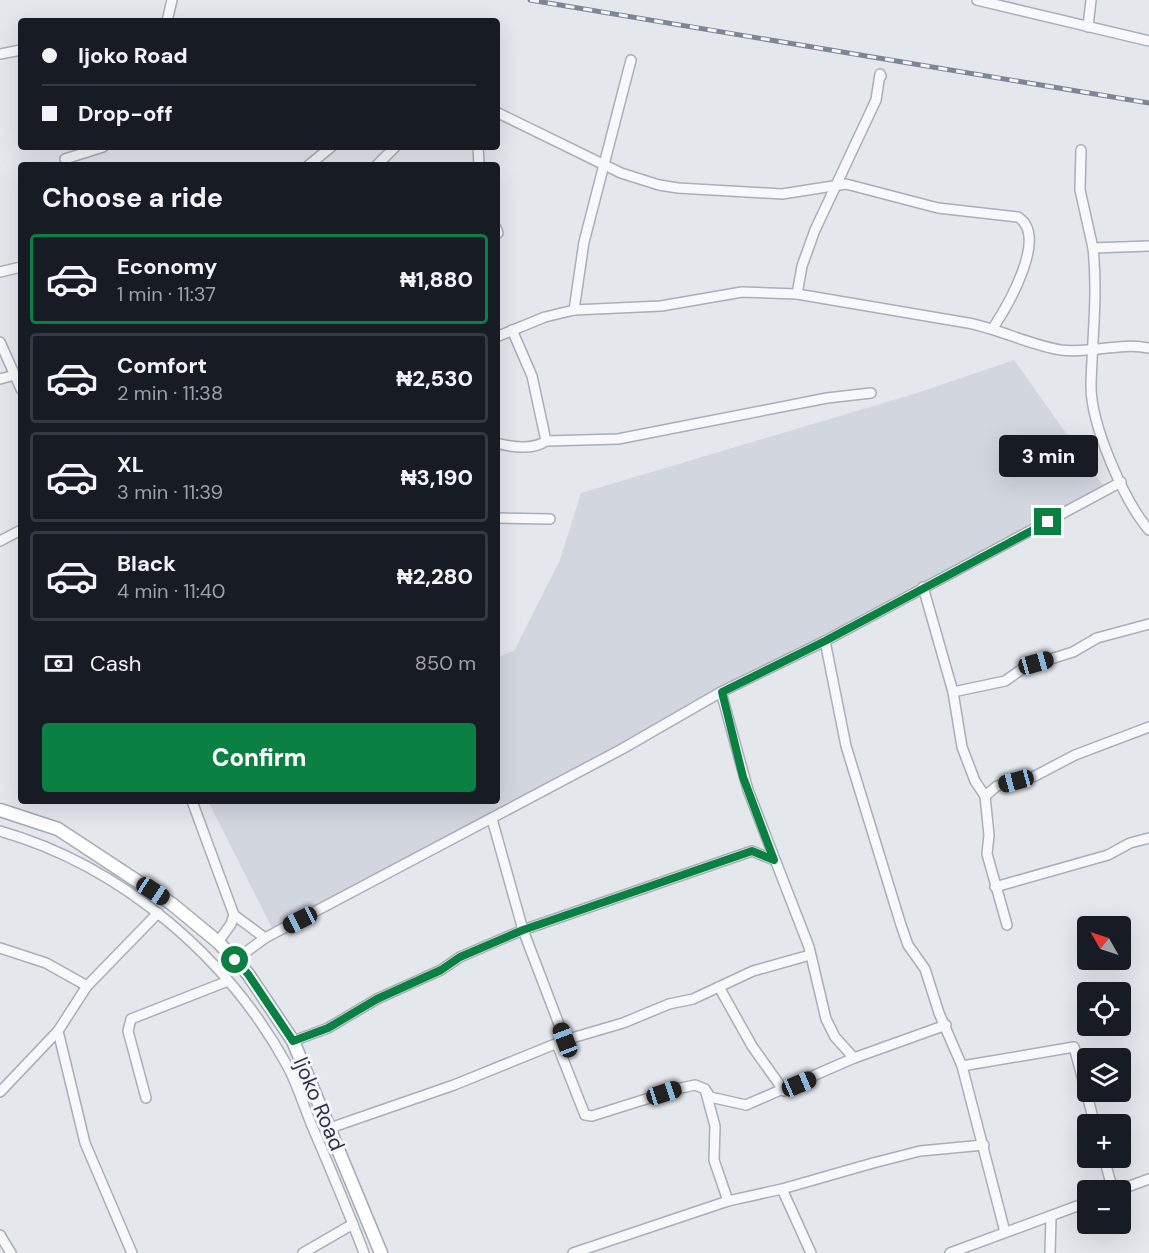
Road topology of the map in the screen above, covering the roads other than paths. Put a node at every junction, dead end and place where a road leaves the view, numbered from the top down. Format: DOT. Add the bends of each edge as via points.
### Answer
graph roads {
  1 [pos="172,0"];
  2 [pos="977,0"];
  3 [pos="1091,0"];
  4 [pos="168,18"];
  5 [pos="1088,27"];
  6 [pos="1149,40"];
  7 [pos="18,51"];
  8 [pos="0,54"];
  9 [pos="631,60"];
  10 [pos="881,76"];
  11 [pos="500,114"];
  12 [pos="94,150"];
  13 [pos="327,150"];
  14 [pos="392,150"];
  15 [pos="1081,150"];
  16 [pos="65,159"];
  17 [pos="313,162"];
  18 [pos="380,162"];
  19 [pos="605,165"];
  20 [pos="837,184"];
  21 [pos="1149,246"];
  22 [pos="1093,248"];
  23 [pos="18,268"];
  24 [pos="0,272"];
  25 [pos="797,294"];
  26 [pos="574,310"];
  27 [pos="993,328"];
  28 [pos="512,330"];
  29 [pos="500,335"];
  30 [pos="0,342"];
  31 [pos="1149,348"];
  32 [pos="1094,350"];
  33 [pos="15,375"];
  34 [pos="0,379"];
  35 [pos="18,382"];
  36 [pos="871,393"];
  37 [pos="546,441"];
  38 [pos="500,444"];
  39 [pos="1121,482"];
  40 [pos="500,518"];
  41 [pos="550,519"];
  42 [pos="1149,530"];
  43 [pos="18,532"];
  44 [pos="0,541"];
  45 [pos="923,587"];
  46 [pos="1149,624"];
  47 [pos="825,641"];
  48 [pos="722,692"];
  49 [pos="952,692"];
  50 [pos="1149,727"];
  51 [pos="975,781"];
  52 [pos="998,786"];
  53 [pos="985,796"];
  54 [pos="193,804"];
  55 [pos="4,812"];
  56 [pos="492,819"];
  57 [pos="0,831"];
  58 [pos="1149,838"];
  59 [pos="774,860"];
  60 [pos="995,887"];
  61 [pos="158,913"];
  62 [pos="234,915"];
  63 [pos="1007,925"];
  64 [pos="523,930"];
  65 [pos="265,938"];
  66 [pos="218,942"];
  67 [pos="0,948"];
  68 [pos="810,956"];
  69 [pos="235,960"];
  70 [pos="228,981"];
  71 [pos="87,986"];
  72 [pos="719,987"];
  73 [pos="946,1025"];
  74 [pos="58,1031"];
  75 [pos="293,1041"];
  76 [pos="561,1042"];
  77 [pos="854,1059"];
  78 [pos="962,1066"];
  79 [pos="705,1089"];
  80 [pos="784,1091"];
  81 [pos="0,1092"];
  82 [pos="146,1098"];
  83 [pos="1092,1114"];
  84 [pos="330,1128"];
  85 [pos="984,1145"];
  86 [pos="1149,1179"];
  87 [pos="1131,1185"];
  88 [pos="782,1189"];
  89 [pos="728,1201"];
  90 [pos="1077,1206"];
  91 [pos="1051,1217"];
  92 [pos="353,1224"];
  93 [pos="1005,1232"];
  94 [pos="0,1235"];
  95 [pos="11,1253"];
  96 [pos="132,1253"];
  97 [pos="303,1253"];
  98 [pos="364,1253"];
  99 [pos="381,1253"];
  100 [pos="573,1253"];
  101 [pos="811,1253"];
  102 [pos="950,1253"];
  103 [pos="1050,1253"];
  1 -- 4 [label="street"];
  2 -- 5 [label="street"];
  3 -- 5 [label="street"];
  5 -- 6 [label="street"];
  7 -- 8 [label="street"];
  9 -- 19 [label="street"];
  10 -- 20 [label="street" via="876,100"];
  11 -- 19 [label="street"];
  12 -- 16 [label="street"];
  13 -- 17 [label="street"];
  14 -- 18 [label="street"];
  15 -- 22 [label="street" via="1080,190"];
  19 -- 20 [label="street" via="651,183 678,188 782,194"];
  19 -- 26 [label="street" via="584,243"];
  20 -- 25 [label="street" via="807,250"];
  20 -- 27 [label="street" via="938,208 1023,220 1028,255 1007,307"];
  21 -- 22 [label="street"];
  22 -- 32 [label="street" via="1097,284"];
  23 -- 24 [label="street"];
  25 -- 26 [label="street" via="742,292 661,306"];
  25 -- 27 [label="street"];
  26 -- 28 [label="street"];
  27 -- 32 [label="street" via="1060,350"];
  28 -- 29 [label="street"];
  28 -- 37 [label="street" via="532,376"];
  30 -- 33 [label="street"];
  31 -- 32 [label="street"];
  32 -- 39 [label="street" via="1091,387 1096,419"];
  33 -- 34 [label="street"];
  33 -- 35 [label="street"];
  36 -- 37 [label="street" via="618,439"];
  37 -- 38 [label="street" via="539,445"];
  39 -- 42 [label="street"];
  39 -- 45 [label="street"];
  40 -- 41 [label="street"];
  43 -- 44 [label="street"];
  45 -- 47 [label="street"];
  45 -- 49 [label="street"];
  46 -- 49 [label="street" via="1097,638 1073,652 1025,667 1005,681"];
  47 -- 48 [label="street"];
  47 -- 73 [label="street" via="846,746 901,925 908,945 925,969"];
  48 -- 56 [label="street"];
  48 -- 59 [label="street" via="745,784"];
  49 -- 51 [label="street" via="962,747"];
  50 -- 52 [label="street" via="1075,754 1035,776"];
  51 -- 52 [label="street"];
  51 -- 53 [label="street"];
  52 -- 53 [label="street"];
  53 -- 60 [label="street" via="987,855"];
  54 -- 62 [label="street"];
  55 -- 57 [label="street"];
  55 -- 66 [label="main road, Ijoko Road" via="58,829 172,904"];
  56 -- 64 [label="street"];
  56 -- 65 [label="street"];
  57 -- 61 [label="street" via="70,856"];
  58 -- 60 [label="street" via="1108,855"];
  59 -- 64 [label="street" via="752,851"];
  59 -- 68 [label="street"];
  60 -- 63 [label="street"];
  61 -- 70 [label="street"];
  61 -- 71 [label="street"];
  62 -- 65 [label="street"];
  62 -- 66 [label="street"];
  64 -- 75 [label="street" via="460,957 328,1028"];
  64 -- 76 [label="street"];
  65 -- 69 [label="street"];
  66 -- 69 [label="main road, Ijoko Road"];
  67 -- 71 [label="street" via="33,957"];
  68 -- 72 [label="street" via="753,971"];
  68 -- 77 [label="street" via="829,1028"];
  69 -- 75 [label="main road, Ijoko Road"];
  70 -- 82 [label="street" via="131,1019 128,1031"];
  70 -- 92 [label="street" via="289,1069"];
  71 -- 74 [label="street"];
  72 -- 76 [label="street"];
  72 -- 80 [label="street" via="752,1046"];
  73 -- 77 [label="street"];
  73 -- 78 [label="street"];
  74 -- 81 [label="street"];
  74 -- 96 [label="street" via="85,1143"];
  75 -- 84 [label="main road, Ijoko Road"];
  76 -- 79 [label="street" via="585,1115 681,1088 695,1085"];
  76 -- 84 [label="street"];
  77 -- 80 [label="street"];
  78 -- 83 [label="street" via="1074,1047"];
  78 -- 85 [label="street"];
  79 -- 80 [label="street" via="710,1097 746,1105"];
  79 -- 89 [label="street" via="715,1126 714,1160"];
  84 -- 99 [label="main road, Ijoko Road"];
  85 -- 88 [label="street" via="910,1153"];
  85 -- 93 [label="street"];
  86 -- 87 [label="street"];
  88 -- 89 [label="street"];
  88 -- 101 [label="street"];
  89 -- 100 [label="street"];
  90 -- 91 [label="street"];
  91 -- 93 [label="street"];
  91 -- 103 [label="street"];
  92 -- 97 [label="street"];
  92 -- 98 [label="street"];
  93 -- 102 [label="street"];
  94 -- 95 [label="street"];
}
